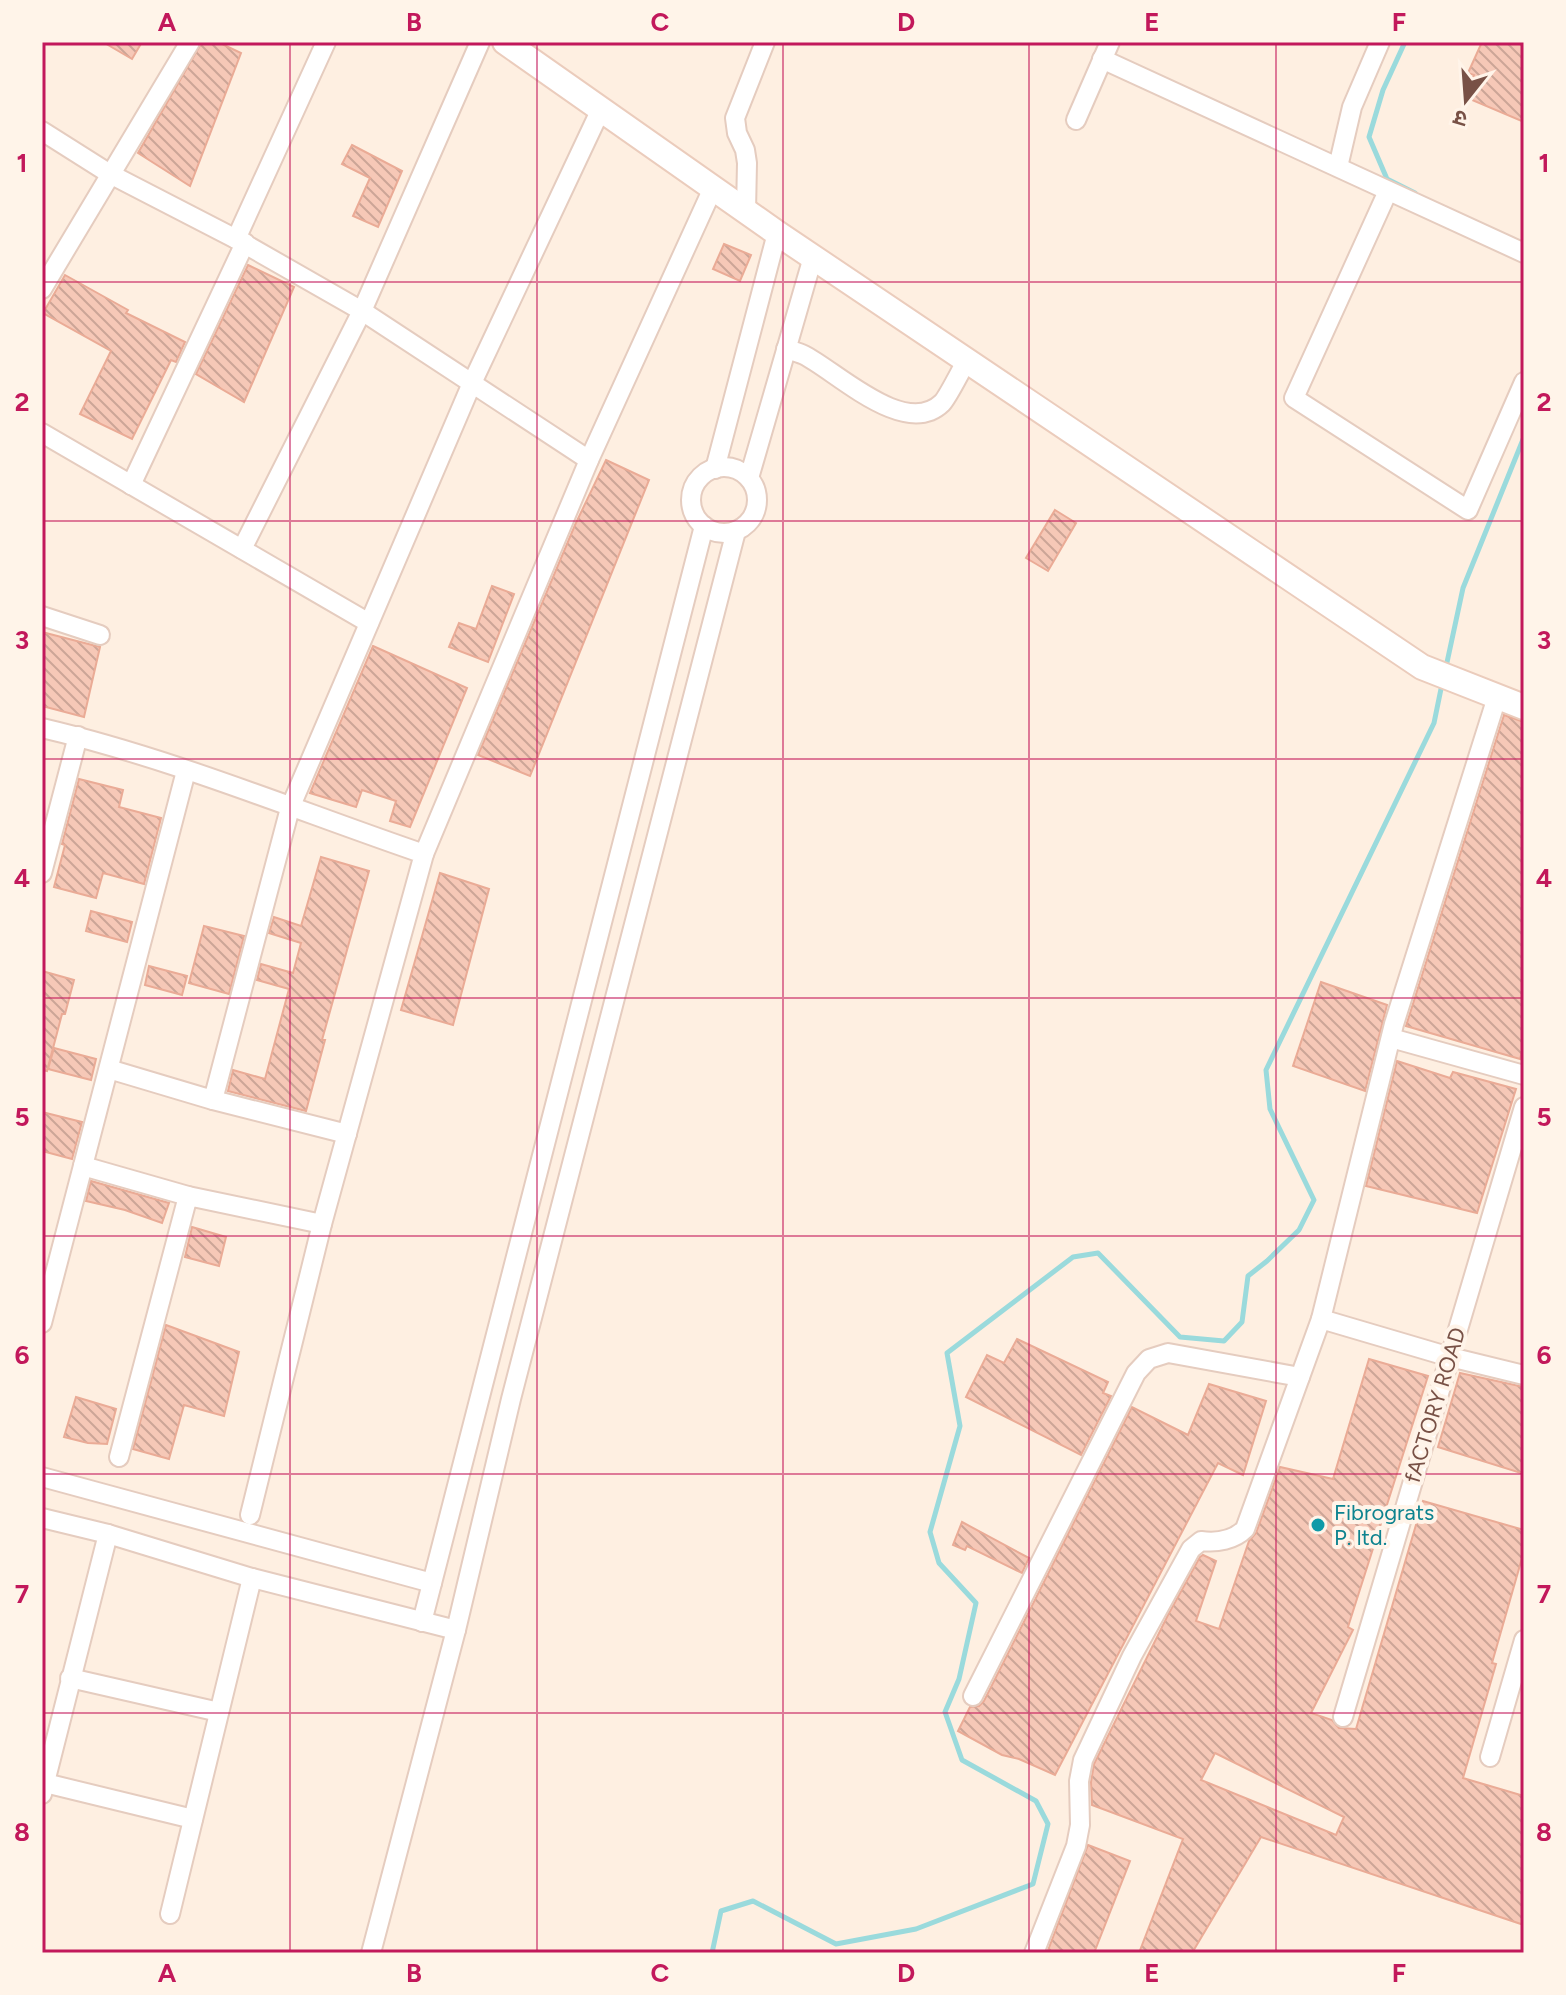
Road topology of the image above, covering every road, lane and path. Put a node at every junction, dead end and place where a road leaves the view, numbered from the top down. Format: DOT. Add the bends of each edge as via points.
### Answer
graph roads {
  1 [pos="190,42"];
  2 [pos="326,42"];
  3 [pos="480,42"];
  4 [pos="505,42"];
  5 [pos="765,42"];
  6 [pos="1380,42"];
  7 [pos="1106,50"];
  8 [pos="601,109"];
  9 [pos="1076,120"];
  10 [pos="42,131"];
  11 [pos="1338,167"];
  12 [pos="110,174"];
  13 [pos="713,188"];
  14 [pos="1388,191"];
  15 [pos="746,211"];
  16 [pos="777,233"];
  17 [pos="241,241"];
  18 [pos="1524,253"];
  19 [pos="813,257"];
  20 [pos="42,289"];
  21 [pos="362,311"];
  22 [pos="786,349"];
  23 [pos="967,360"];
  24 [pos="1524,382"];
  25 [pos="472,383"];
  26 [pos="42,433"];
  27 [pos="589,460"];
  28 [pos="715,469"];
  29 [pos="749,478"];
  30 [pos="131,485"];
  31 [pos="704,526"];
  32 [pos="736,531"];
  33 [pos="242,549"];
  34 [pos="42,616"];
  35 [pos="369,623"];
  36 [pos="100,635"];
  37 [pos="1497,697"];
  38 [pos="1524,707"];
  39 [pos="42,728"];
  40 [pos="78,736"];
  41 [pos="186,771"];
  42 [pos="290,808"];
  43 [pos="424,854"];
  44 [pos="42,873"];
  45 [pos="1391,1038"];
  46 [pos="109,1069"];
  47 [pos="1524,1075"];
  48 [pos="557,1092"];
  49 [pos="591,1099"];
  50 [pos="213,1100"];
  51 [pos="1524,1107"];
  52 [pos="347,1134"];
  53 [pos="83,1166"];
  54 [pos="188,1196"];
  55 [pos="322,1224"];
  56 [pos="50,1262"];
  57 [pos="1321,1319"];
  58 [pos="42,1323"];
  59 [pos="1450,1357"];
  60 [pos="1524,1375"];
  61 [pos="1300,1377"];
  62 [pos="119,1457"];
  63 [pos="42,1477"];
  64 [pos="250,1515"];
  65 [pos="42,1518"];
  66 [pos="108,1534"];
  67 [pos="252,1578"];
  68 [pos="432,1583"];
  69 [pos="422,1622"];
  70 [pos="456,1630"];
  71 [pos="1522,1651"];
  72 [pos="70,1678"];
  73 [pos="973,1696"];
  74 [pos="1345,1710"];
  75 [pos="219,1712"];
  76 [pos="1490,1757"];
  77 [pos="43,1788"];
  78 [pos="193,1819"];
  79 [pos="170,1914"];
  80 [pos="371,1953"];
  81 [pos="1034,1953"];
  1 -- 12 [label="street"];
  2 -- 17 [label="street"];
  3 -- 21 [label="street"];
  4 -- 8 [label="street"];
  5 -- 15 [label="street" via="735,118 747,163"];
  6 -- 11 [label="street" via="1352,107"];
  7 -- 9 [label="street"];
  7 -- 11 [label="street"];
  8 -- 13 [label="street"];
  8 -- 25 [label="street"];
  10 -- 12 [label="street"];
  11 -- 14 [label="street"];
  12 -- 17 [label="street"];
  12 -- 20 [label="street"];
  13 -- 15 [label="street"];
  13 -- 27 [label="street"];
  14 -- 18 [label="street"];
  14 -- 24 [label="street" via="1294,398 1468,510"];
  15 -- 16 [label="street"];
  16 -- 19 [label="street"];
  16 -- 28 [label="street"];
  17 -- 21 [label="street"];
  17 -- 30 [label="street"];
  19 -- 22 [label="street"];
  19 -- 23 [label="street"];
  21 -- 25 [label="street"];
  21 -- 33 [label="street"];
  22 -- 23 [label="street" via="803,354 894,410 921,414 942,403"];
  22 -- 29 [label="street"];
  23 -- 37 [label="street" via="1422,667"];
  25 -- 27 [label="street"];
  25 -- 35 [label="street"];
  26 -- 30 [label="street"];
  27 -- 43 [label="street"];
  28 -- 29 [label="street" via="733,469"];
  28 -- 31 [label="street" via="700,478 692,494 693,512"];
  29 -- 32 [label="street" via="757,503 750,520"];
  30 -- 33 [label="street"];
  31 -- 32 [label="street" via="719,533"];
  31 -- 48 [label="street"];
  32 -- 49 [label="street"];
  33 -- 35 [label="street"];
  34 -- 36 [label="street"];
  35 -- 42 [label="street"];
  37 -- 38 [label="street"];
  37 -- 45 [label="street"];
  39 -- 40 [label="street"];
  40 -- 41 [label="street"];
  40 -- 44 [label="street"];
  41 -- 42 [label="street"];
  41 -- 46 [label="street"];
  42 -- 43 [label="street"];
  42 -- 50 [label="street"];
  43 -- 52 [label="street"];
  45 -- 47 [label="street"];
  45 -- 57 [label="street"];
  46 -- 50 [label="street"];
  46 -- 53 [label="street"];
  48 -- 49 [label="street"];
  48 -- 68 [label="street"];
  49 -- 70 [label="street"];
  50 -- 52 [label="street"];
  51 -- 59 [label="street, fACTORY ROAD"];
  52 -- 55 [label="street"];
  53 -- 54 [label="street"];
  53 -- 56 [label="street"];
  54 -- 55 [label="street"];
  54 -- 62 [label="street"];
  55 -- 64 [label="street"];
  56 -- 58 [label="street"];
  57 -- 59 [label="street"];
  57 -- 61 [label="street"];
  59 -- 60 [label="street"];
  59 -- 74 [label="street, fACTORY ROAD"];
  61 -- 73 [label="street" via="1168,1353 1149,1359 1136,1373"];
  61 -- 81 [label="street" via="1245,1529 1237,1537 1201,1541 1191,1549 1083,1760 1076,1846"];
  63 -- 68 [label="street"];
  65 -- 66 [label="street"];
  66 -- 67 [label="street"];
  66 -- 72 [label="street"];
  67 -- 69 [label="street"];
  67 -- 75 [label="street"];
  68 -- 69 [label="street"];
  69 -- 70 [label="street"];
  70 -- 80 [label="street"];
  71 -- 76 [label="street"];
  72 -- 75 [label="street"];
  72 -- 77 [label="street"];
  75 -- 78 [label="street"];
  77 -- 78 [label="street"];
  78 -- 79 [label="street"];
}
